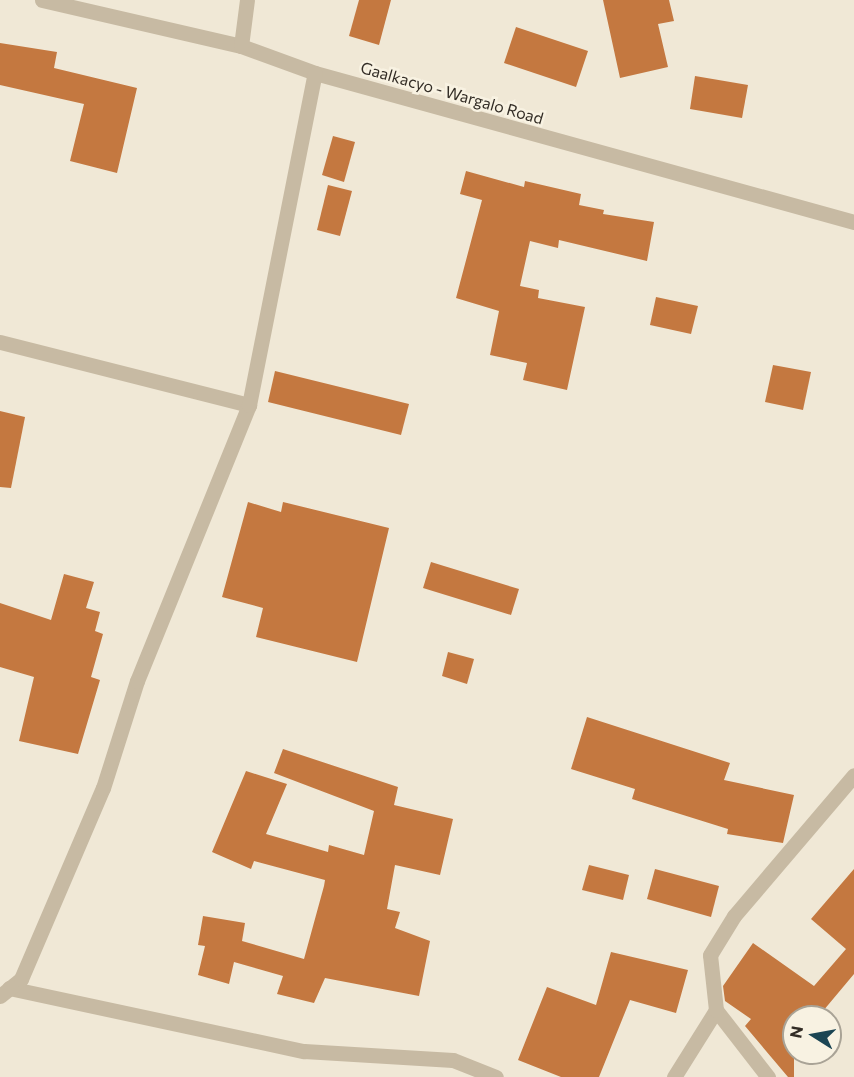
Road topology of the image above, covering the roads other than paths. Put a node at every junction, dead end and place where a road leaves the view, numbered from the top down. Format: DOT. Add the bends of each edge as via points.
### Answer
graph roads {
  1 [pos="42,0"];
  2 [pos="247,0"];
  3 [pos="241,46"];
  4 [pos="315,74"];
  5 [pos="854,222"];
  6 [pos="0,342"];
  7 [pos="249,405"];
  8 [pos="854,775"];
  9 [pos="5,992"];
  10 [pos="716,1010"];
  11 [pos="496,1077"];
  12 [pos="674,1077"];
  13 [pos="768,1077"];
  1 -- 3 [label="street, Gaalkacyo - Wargalo Road"];
  2 -- 3 [label="street"];
  3 -- 4 [label="street, Gaalkacyo - Wargalo Road"];
  4 -- 5 [label="street, Gaalkacyo - Wargalo Road"];
  4 -- 7 [label="street"];
  6 -- 7 [label="street"];
  7 -- 9 [label="street" via="137,681 103,788 21,979"];
  8 -- 10 [label="street" via="741,907 710,955"];
  9 -- 11 [label="street" via="304,1051 453,1060"];
  10 -- 12 [label="street"];
  10 -- 13 [label="street"];
}
